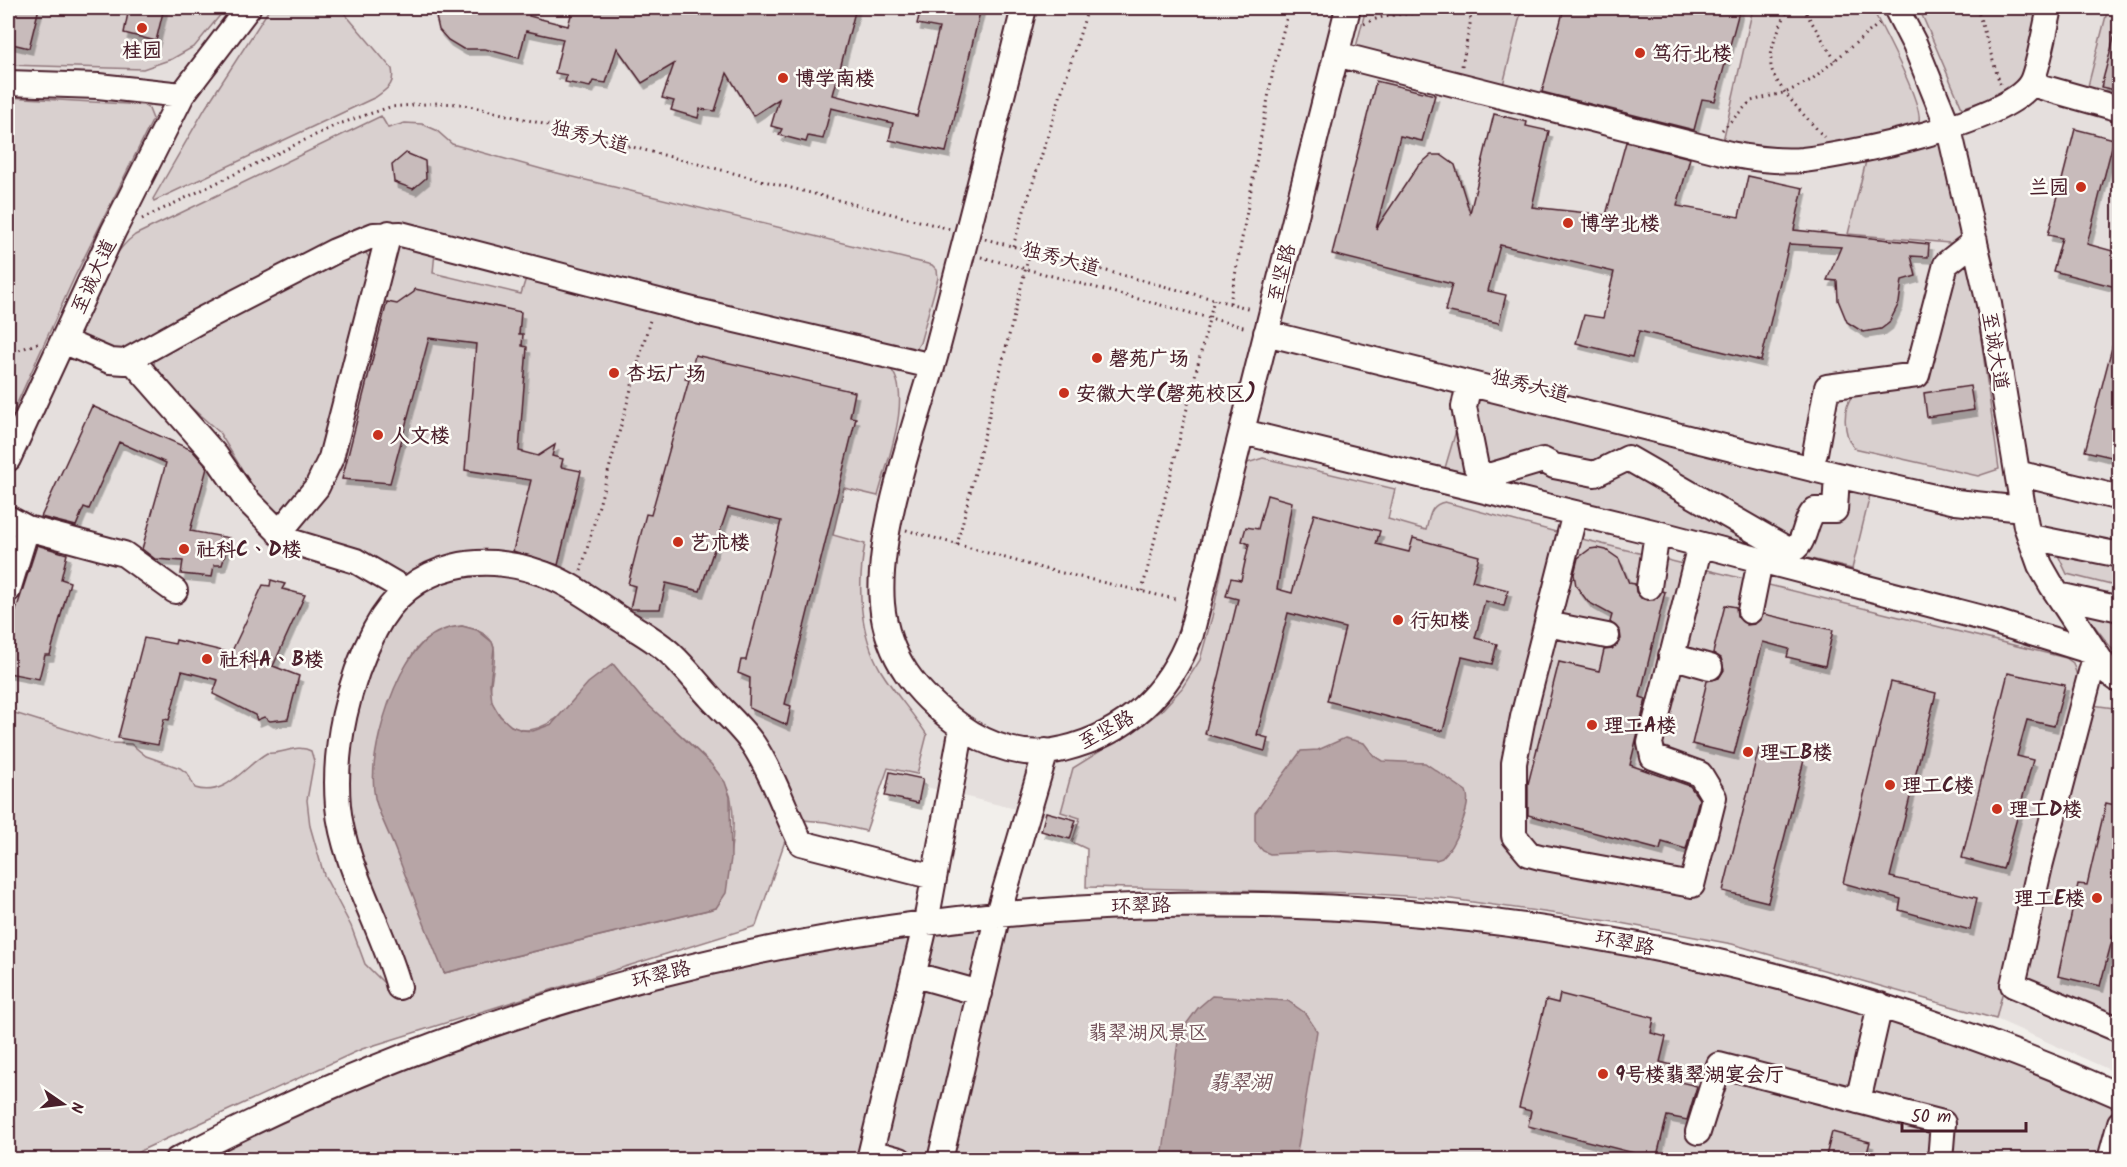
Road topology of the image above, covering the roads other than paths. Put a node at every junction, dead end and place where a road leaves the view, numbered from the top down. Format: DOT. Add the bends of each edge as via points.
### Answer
graph roads {
  1 [pos="248,8"];
  2 [pos="1024,8"];
  3 [pos="1348,8"];
  4 [pos="2050,8"];
  5 [pos="1897,9"];
  6 [pos="1339,44"];
  7 [pos="8,83"];
  8 [pos="2031,84"];
  9 [pos="182,95"];
  10 [pos="2120,109"];
  11 [pos="1949,129"];
  12 [pos="389,233"];
  13 [pos="1975,241"];
  14 [pos="1269,324"];
  15 [pos="62,343"];
  16 [pos="131,359"];
  17 [pos="932,366"];
  18 [pos="1469,384"];
  19 [pos="1243,432"];
  20 [pos="1815,453"];
  21 [pos="8,459"];
  22 [pos="2017,473"];
  23 [pos="1837,475"];
  24 [pos="1960,485"];
  25 [pos="2120,498"];
  26 [pos="2023,509"];
  27 [pos="1575,513"];
  28 [pos="17,523"];
  29 [pos="279,532"];
  30 [pos="1657,533"];
  31 [pos="2031,537"];
  32 [pos="1700,545"];
  33 [pos="2120,555"];
  34 [pos="1760,561"];
  35 [pos="1649,588"];
  36 [pos="404,589"];
  37 [pos="8,590"];
  38 [pos="175,591"];
  39 [pos="2058,595"];
  40 [pos="2120,609"];
  41 [pos="1750,610"];
  42 [pos="1546,624"];
  43 [pos="1607,636"];
  44 [pos="2096,653"];
  45 [pos="1671,656"];
  46 [pos="1710,666"];
  47 [pos="2120,681"];
  48 [pos="962,727"];
  49 [pos="1046,751"];
  50 [pos="934,877"];
  51 [pos="998,914"];
  52 [pos="926,922"];
  53 [pos="915,975"];
  54 [pos="399,987"];
  55 [pos="980,993"];
  56 [pos="1880,1005"];
  57 [pos="2120,1030"];
  58 [pos="2120,1096"];
  59 [pos="1858,1101"];
  60 [pos="2120,1123"];
  61 [pos="1698,1132"];
  62 [pos="870,1156"];
  63 [pos="177,1160"];
  64 [pos="900,1160"];
  65 [pos="940,1160"];
  66 [pos="1940,1160"];
  67 [pos="2110,1160"];
  1 -- 9 [label="street, 至诚大道"];
  2 -- 17 [label="street, 至坚路"];
  3 -- 6 [label="street, 至坚路"];
  4 -- 8 [label="street"];
  5 -- 11 [label="street, 至诚大道"];
  6 -- 11 [label="street" via="1458,86 1714,150 1774,161 1804,160"];
  6 -- 14 [label="street, 至坚路"];
  7 -- 9 [label="street" via="98,86"];
  8 -- 10 [label="street"];
  8 -- 11 [label="street" via="2006,104"];
  9 -- 15 [label="street, 至诚大道"];
  11 -- 13 [label="street, 至诚大道"];
  12 -- 16 [label="street" via="335,251"];
  12 -- 17 [label="street" via="418,237 655,300"];
  12 -- 29 [label="street" via="331,458 317,487"];
  13 -- 20 [label="street" via="1947,264 1917,375 1827,387"];
  13 -- 22 [label="street, 至诚大道"];
  14 -- 18 [label="street"];
  14 -- 19 [label="street, 至坚路"];
  15 -- 16 [label="street" via="118,363"];
  15 -- 21 [label="street, 至诚大道"];
  16 -- 29 [label="street" via="216,456 245,498"];
  17 -- 48 [label="street, 至坚路" via="890,526 882,566 882,606 890,644 901,668 915,687"];
  18 -- 23 [label="street"];
  18 -- 23 [label="street" via="1464,407 1476,467 1481,473 1492,475 1543,460 1594,474 1628,458 1790,550 1800,544 1810,514 1815,510 1835,510"];
  19 -- 27 [label="street"];
  19 -- 49 [label="street, 至坚路" via="1180,662 1155,698 1129,719 1071,747"];
  22 -- 25 [label="street"];
  22 -- 26 [label="street, 至诚大道"];
  23 -- 26 [label="street" via="1956,502"];
  24 -- 26 [label="street"];
  26 -- 31 [label="street, 至诚大道"];
  27 -- 30 [label="street"];
  27 -- 42 [label="street"];
  28 -- 37 [label="street"];
  28 -- 38 [label="street" via="124,554"];
  29 -- 36 [label="street" via="293,542 356,561"];
  30 -- 32 [label="street"];
  30 -- 35 [label="street"];
  31 -- 33 [label="street"];
  31 -- 39 [label="street, 至诚大道" via="2040,565"];
  32 -- 34 [label="street"];
  32 -- 45 [label="street"];
  34 -- 41 [label="street"];
  34 -- 44 [label="street" via="1986,619"];
  36 -- 50 [label="street" via="429,574 472,563 523,568 568,585 672,654 740,728 753,745 801,843"];
  36 -- 54 [label="street" via="380,620 357,669 343,728 337,778 345,841"];
  39 -- 40 [label="street"];
  39 -- 44 [label="street, 至诚大道"];
  42 -- 43 [label="street"];
  42 -- 45 [label="street" via="1514,763 1514,836 1529,854 1692,885 1714,797 1700,774 1653,757 1650,752"];
  44 -- 47 [label="street, 至诚大道"];
  44 -- 57 [label="street" via="2013,985"];
  45 -- 46 [label="street"];
  48 -- 49 [label="street, 至坚路" via="996,746 1022,752"];
  48 -- 50 [label="street"];
  49 -- 51 [label="street"];
  50 -- 52 [label="street"];
  51 -- 52 [label="street, 环翠路"];
  51 -- 55 [label="street"];
  51 -- 56 [label="street, 环翠路" via="1170,904 1296,904 1431,914 1571,932 1683,953"];
  52 -- 53 [label="street"];
  52 -- 63 [label="street, 环翠路" via="751,952 560,1002 368,1071"];
  53 -- 55 [label="street"];
  53 -- 62 [label="street"];
  55 -- 65 [label="street"];
  56 -- 58 [label="street, 环翠路" via="2010,1050"];
  56 -- 59 [label="street"];
  59 -- 61 [label="street" via="1719,1065"];
  59 -- 66 [label="street" via="1943,1123"];
  60 -- 67 [label="street"];
  62 -- 64 [label="street"];
}
